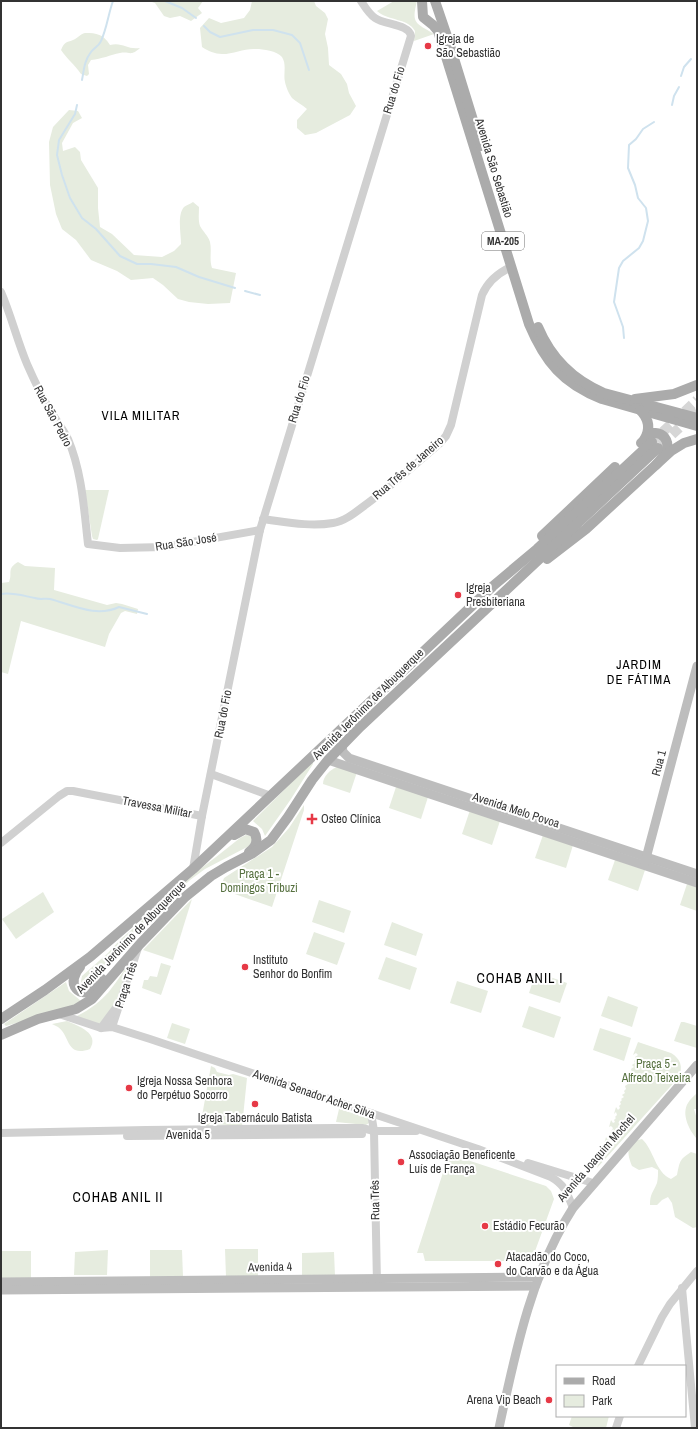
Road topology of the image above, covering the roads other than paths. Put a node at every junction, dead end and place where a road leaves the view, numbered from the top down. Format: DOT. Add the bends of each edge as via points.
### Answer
graph roads {
  1 [pos="361,1"];
  2 [pos="422,1"];
  3 [pos="437,7"];
  4 [pos="424,16"];
  5 [pos="511,266"];
  6 [pos="1,292"];
  7 [pos="697,385"];
  8 [pos="628,399"];
  9 [pos="640,410"];
  10 [pos="697,418"];
  11 [pos="697,426"];
  12 [pos="697,439"];
  13 [pos="651,444"];
  14 [pos="656,465"];
  15 [pos="263,519"];
  16 [pos="260,530"];
  17 [pos="88,544"];
  18 [pos="513,583"];
  19 [pos="697,666"];
  20 [pos="342,745"];
  21 [pos="328,760"];
  22 [pos="211,774"];
  23 [pos="271,796"];
  24 [pos="202,816"];
  25 [pos="1,843"];
  26 [pos="210,853"];
  27 [pos="646,861"];
  28 [pos="226,867"];
  29 [pos="193,869"];
  30 [pos="697,874"];
  31 [pos="697,883"];
  32 [pos="140,944"];
  33 [pos="90,957"];
  34 [pos="126,986"];
  35 [pos="59,1014"];
  36 [pos="1,1019"];
  37 [pos="112,1027"];
  38 [pos="101,1028"];
  39 [pos="1,1035"];
  40 [pos="697,1059"];
  41 [pos="697,1065"];
  42 [pos="371,1113"];
  43 [pos="374,1130"];
  44 [pos="423,1131"];
  45 [pos="1,1133"];
  46 [pos="1,1137"];
  47 [pos="478,1149"];
  48 [pos="591,1184"];
  49 [pos="572,1206"];
  50 [pos="697,1271"];
  51 [pos="537,1276"];
  52 [pos="452,1277"];
  53 [pos="1,1282"];
  54 [pos="377,1282"];
  55 [pos="55,1286"];
  56 [pos="452,1286"];
  57 [pos="535,1286"];
  58 [pos="682,1288"];
  59 [pos="1,1290"];
  60 [pos="638,1365"];
  61 [pos="620,1417"];
  62 [pos="499,1428"];
  63 [pos="616,1428"];
  64 [pos="695,1428"];
  1 -- 15 [label="street, Rua do Fio" via="377,19 405,28 411,36"];
  2 -- 4 [label="main road"];
  3 -- 4 [label="main road" via="428,4 424,7"];
  3 -- 4 [label="main road" via="437,18 432,21"];
  3 -- 8 [label="main road, Avenida São Sebastião / MA-205" via="516,263 542,336 557,360 579,380 604,393"];
  4 -- 5 [label="main road, Avenida São Sebastião / MA-205" via="438,31"];
  5 -- 9 [label="main road, Avenida São Sebastião / MA-205" via="534,336 555,369 589,394"];
  5 -- 15 [label="street, Rua Três de Janeiro" via="495,276 482,294 451,425 439,444 382,493 350,516 335,523 300,524"];
  6 -- 17 [label="street, Rua São Pedro" via="40,393 62,427 73,453 79,475"];
  7 -- 8 [label="main road" via="674,394"];
  8 -- 10 [label="main road, Avenida São Sebastião"];
  9 -- 11 [label="main road, Avenida São Sebastião"];
  9 -- 13 [label="main road" via="646,416 647,434"];
  12 -- 14 [label="main road" via="676,447"];
  13 -- 14 [label="main road" via="651,435 655,433 662,435 667,443 666,450"];
  13 -- 18 [label="main road, Avenida Jerônimo de Albuquerque"];
  13 -- 23 [label="main road, Avenida Jerônimo de Albuquerque" via="538,549 493,586"];
  14 -- 18 [label="main road" via="569,543"];
  15 -- 16 [label="street, Rua do Fio"];
  16 -- 17 [label="street, Rua São José" via="164,547 120,548"];
  16 -- 22 [label="street, Rua do Fio"];
  18 -- 20 [label="main road, Avenida Jerônimo de Albuquerque"];
  19 -- 27 [label="main road, Rua 1"];
  20 -- 21 [label="main road, Avenida Jerônimo de Albuquerque"];
  20 -- 27 [label="main road, Avenida Melo Povoa" via="343,752 349,758"];
  21 -- 27 [label="main road, Avenida Melo Povoa"];
  21 -- 28 [label="main road, Avenida Jerônimo de Albuquerque" via="270,840 254,853"];
  22 -- 23 [label="street"];
  22 -- 24 [label="street, Rua do Fio"];
  23 -- 26 [label="main road, Avenida Jerônimo de Albuquerque"];
  24 -- 25 [label="street, Travessa Militar" via="73,791 62,793"];
  24 -- 29 [label="street, Rua do Fio"];
  26 -- 28 [label="main road" via="240,831 247,829 254,832 257,838 251,851"];
  26 -- 29 [label="main road, Avenida Jerônimo de Albuquerque"];
  27 -- 30 [label="main road, Avenida Melo Povoa"];
  27 -- 31 [label="main road, Avenida Melo Povoa"];
  28 -- 32 [label="main road, Avenida Jerônimo de Albuquerque" via="198,885"];
  29 -- 33 [label="main road, Avenida Jerônimo de Albuquerque"];
  32 -- 33 [label="main road" via="93,988 87,992 80,992 74,986 74,978 78,969"];
  32 -- 34 [label="street, Praça Três"];
  32 -- 35 [label="main road, Avenida Jerônimo de Albuquerque" via="92,1000 76,1009"];
  33 -- 36 [label="main road, Avenida Jerônimo de Albuquerque"];
  34 -- 37 [label="street, Praça Três"];
  34 -- 38 [label="street" via="114,1011"];
  35 -- 38 [label="street, Avenida Senador Acher Silva"];
  35 -- 39 [label="main road, Avenida Jerônimo de Albuquerque" via="30,1022"];
  37 -- 38 [label="street, Avenida Senador Acher Silva"];
  37 -- 42 [label="street, Avenida Senador Acher Silva"];
  40 -- 48 [label="main road, Avenida Joaquim Mochel"];
  41 -- 48 [label="main road, Avenida Joaquim Mochel"];
  42 -- 43 [label="street, Rua Três"];
  42 -- 44 [label="street, Avenida Senador Acher Silva"];
  43 -- 44 [label="street, Avenida 5"];
  43 -- 45 [label="street, Avenida 5" via="362,1128"];
  43 -- 46 [label="street, Avenida 5" via="360,1134"];
  43 -- 54 [label="street, Rua Três"];
  44 -- 47 [label="street, Avenida Senador Acher Silva"];
  47 -- 48 [label="street, Avenida Senador Acher Silva"];
  47 -- 49 [label="street, Avenida Senador Acher Silva" via="551,1177 562,1185"];
  48 -- 49 [label="main road, Avenida Joaquim Mochel"];
  49 -- 51 [label="main road, Avenida Joaquim Mochel"];
  50 -- 58 [label="street"];
  51 -- 52 [label="main road, Avenida 4"];
  51 -- 57 [label="main road, Avenida Joaquim Mochel"];
  52 -- 54 [label="main road, Avenida 4"];
  52 -- 56 [label="main road"];
  53 -- 55 [label="main road, Avenida 4"];
  54 -- 55 [label="main road, Avenida 4"];
  54 -- 56 [label="main road, Avenida 4"];
  55 -- 59 [label="main road, Avenida 4"];
  56 -- 57 [label="main road, Avenida 4"];
  57 -- 62 [label="main road, Avenida Joaquim Mochel"];
  58 -- 60 [label="street" via="662,1317"];
  58 -- 64 [label="street"];
  61 -- 63 [label="street"];
}
